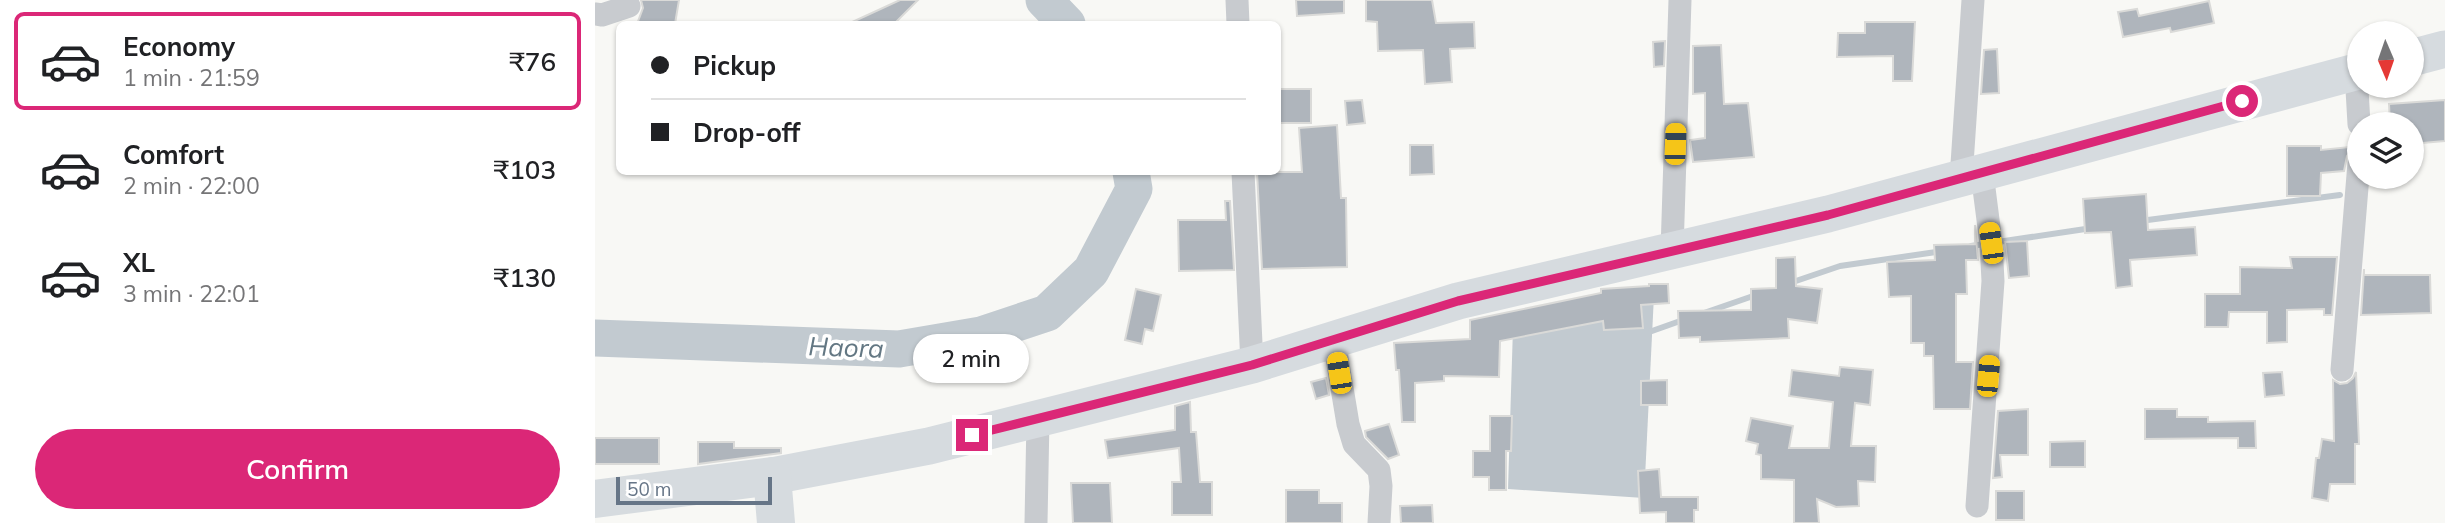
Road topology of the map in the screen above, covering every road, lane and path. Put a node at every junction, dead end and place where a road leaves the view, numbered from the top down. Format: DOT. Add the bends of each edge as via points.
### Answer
graph roads {
  1 [pos="1237,0"];
  2 [pos="1680,0"];
  3 [pos="1973,0"];
  4 [pos="629,6"];
  5 [pos="595,14"];
  6 [pos="1238,21"];
  7 [pos="2445,49"];
  8 [pos="2424,55"];
  9 [pos="2347,74"];
  10 [pos="1243,175"];
  11 [pos="1971,176"];
  12 [pos="2357,189"];
  13 [pos="1672,251"];
  14 [pos="1334,340"];
  15 [pos="1252,365"];
  16 [pos="2342,370"];
  17 [pos="1038,419"];
  18 [pos="772,476"];
  19 [pos="595,499"];
  20 [pos="1977,506"];
  21 [pos="776,523"];
  22 [pos="1036,523"];
  23 [pos="1379,523"];
  1 -- 6 [label="street"];
  2 -- 13 [label="street"];
  3 -- 11 [label="street"];
  4 -- 5 [label="street"];
  7 -- 8 [label="main road"];
  9 -- 11 [label="main road"];
  10 -- 15 [label="street"];
  11 -- 13 [label="main road"];
  11 -- 20 [label="street" via="1991,243 1993,281"];
  12 -- 16 [label="street"];
  13 -- 14 [label="main road" via="1458,301"];
  14 -- 15 [label="main road"];
  14 -- 23 [label="street" via="1354,444 1379,470"];
  15 -- 17 [label="main road"];
  17 -- 18 [label="main road" via="929,446"];
  17 -- 22 [label="street"];
  18 -- 19 [label="highway"];
  18 -- 21 [label="highway"];
}
